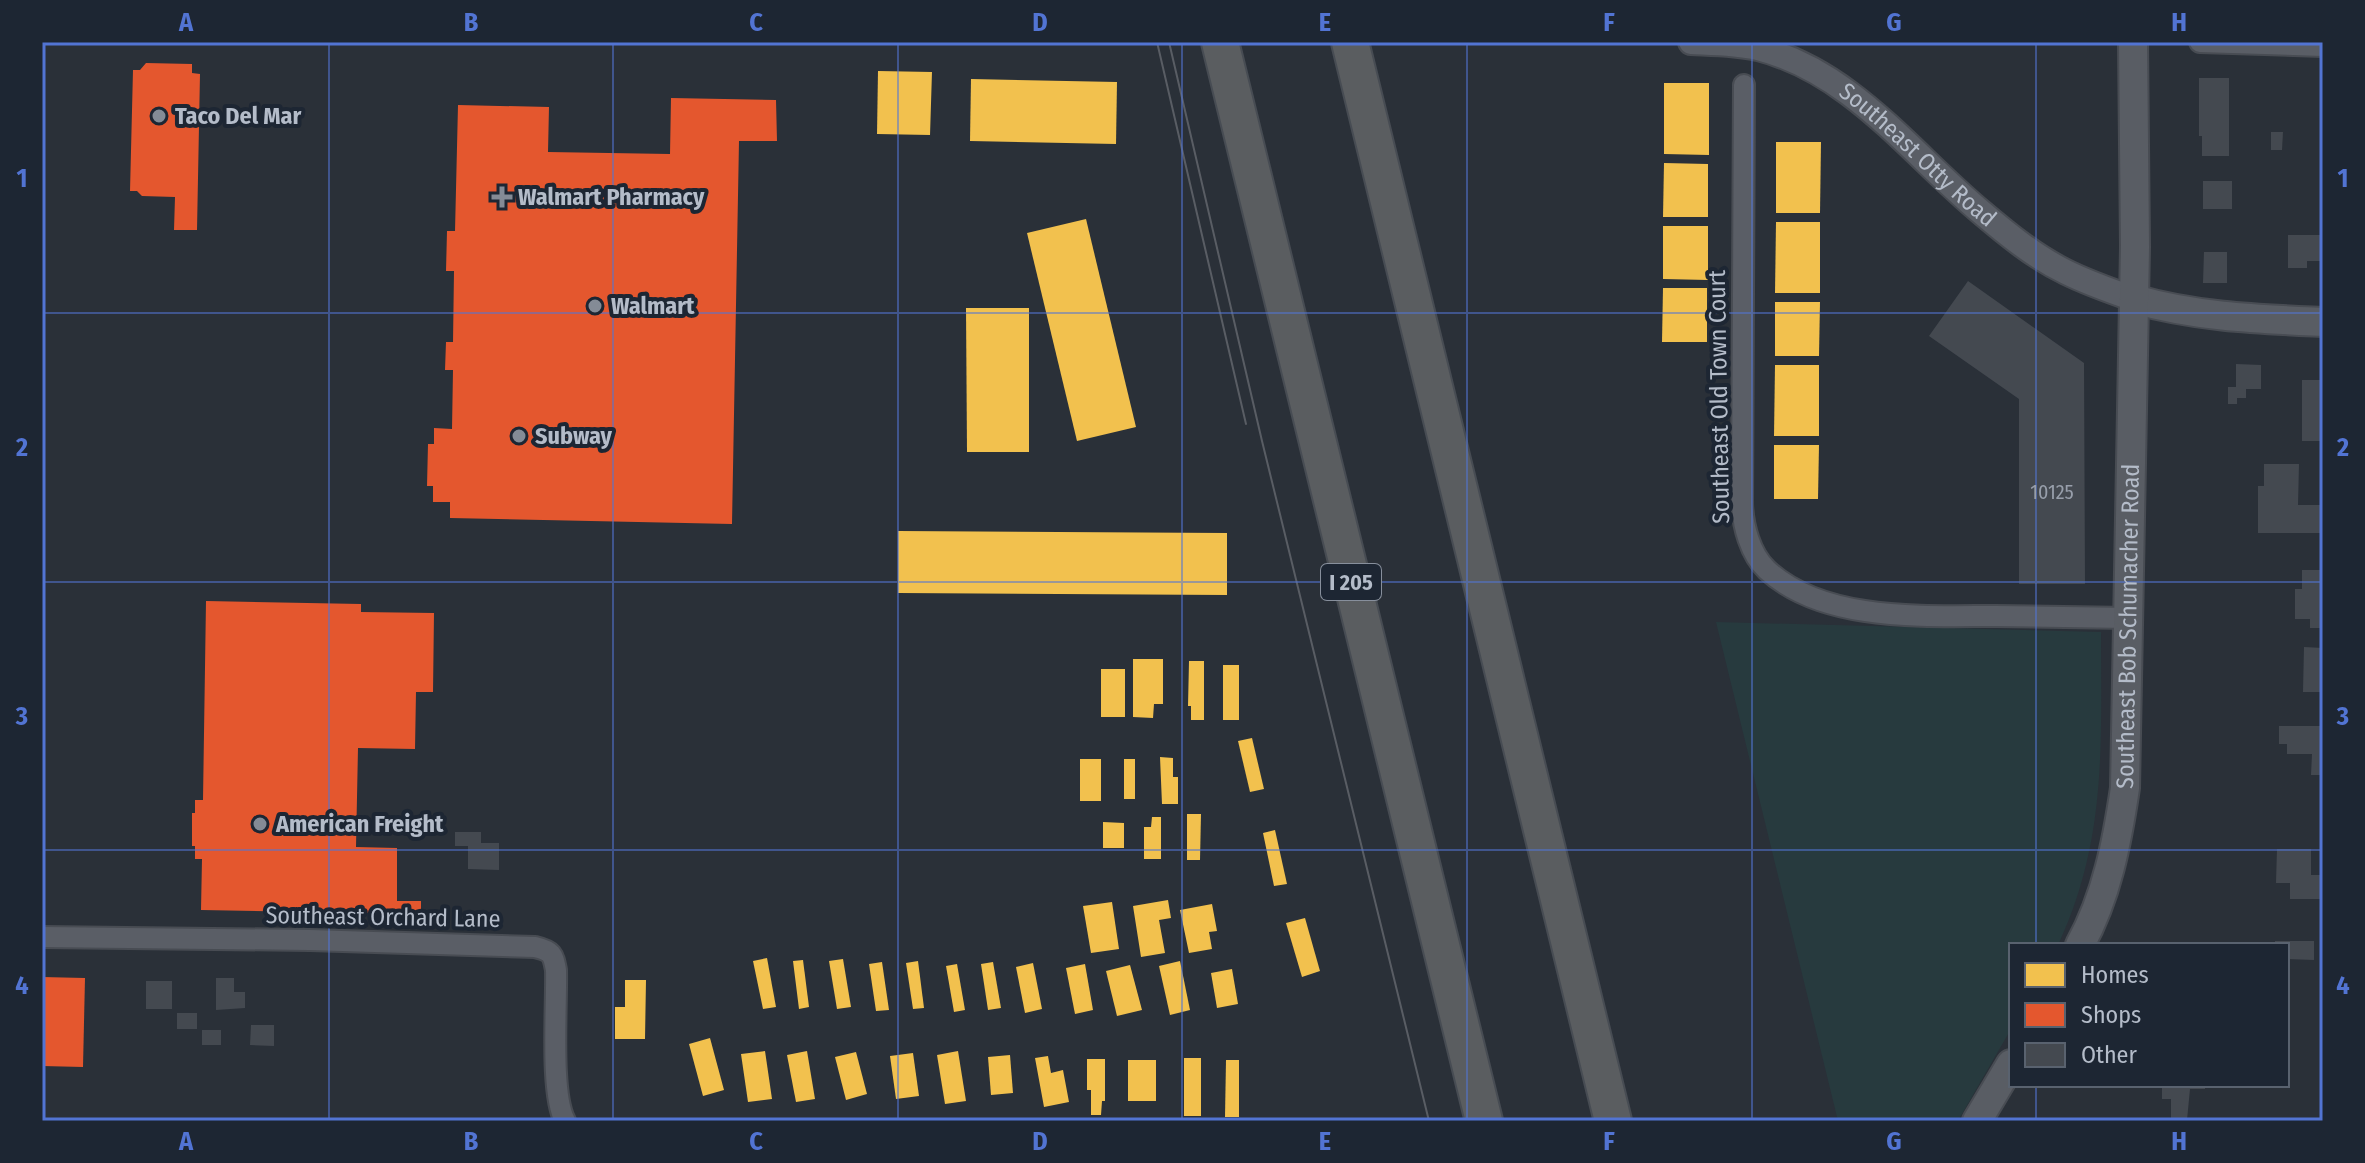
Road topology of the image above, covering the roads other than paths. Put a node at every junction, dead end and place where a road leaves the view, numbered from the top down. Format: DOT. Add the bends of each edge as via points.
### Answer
graph roads {
  1 [pos="1220,42"];
  2 [pos="1350,42"];
  3 [pos="1691,42"];
  4 [pos="2200,42"];
  5 [pos="2139,43"];
  6 [pos="2323,46"];
  7 [pos="1787,50"];
  8 [pos="1744,85"];
  9 [pos="2134,299"];
  10 [pos="2323,322"];
  11 [pos="2129,618"];
  12 [pos="42,937"];
  13 [pos="2081,943"];
  14 [pos="2009,1067"];
  15 [pos="565,1121"];
  16 [pos="1484,1121"];
  17 [pos="1613,1121"];
  18 [pos="1977,1121"];
  1 -- 16 [label="highway, I 205"];
  2 -- 17 [label="highway"];
  3 -- 7 [label="street, Southeast Otty Road"];
  4 -- 6 [label="street"];
  5 -- 9 [label="main road, Southeast Bob Schumacher Road"];
  7 -- 9 [label="street, Southeast Otty Road" via="1864,103 1981,212 2037,255"];
  8 -- 11 [label="street, Southeast Old Town Court" via="1742,504 1752,548 1765,569 1814,598 1876,612"];
  9 -- 10 [label="main road" via="2209,316"];
  9 -- 11 [label="main road, Southeast Bob Schumacher Road"];
  11 -- 13 [label="main road, Southeast Bob Schumacher Road" via="2125,788 2118,838 2102,900"];
  12 -- 15 [label="street, Southeast Orchard Lane" via="545,949 553,955 556,970 558,1097"];
  14 -- 18 [label="main road"];
}
